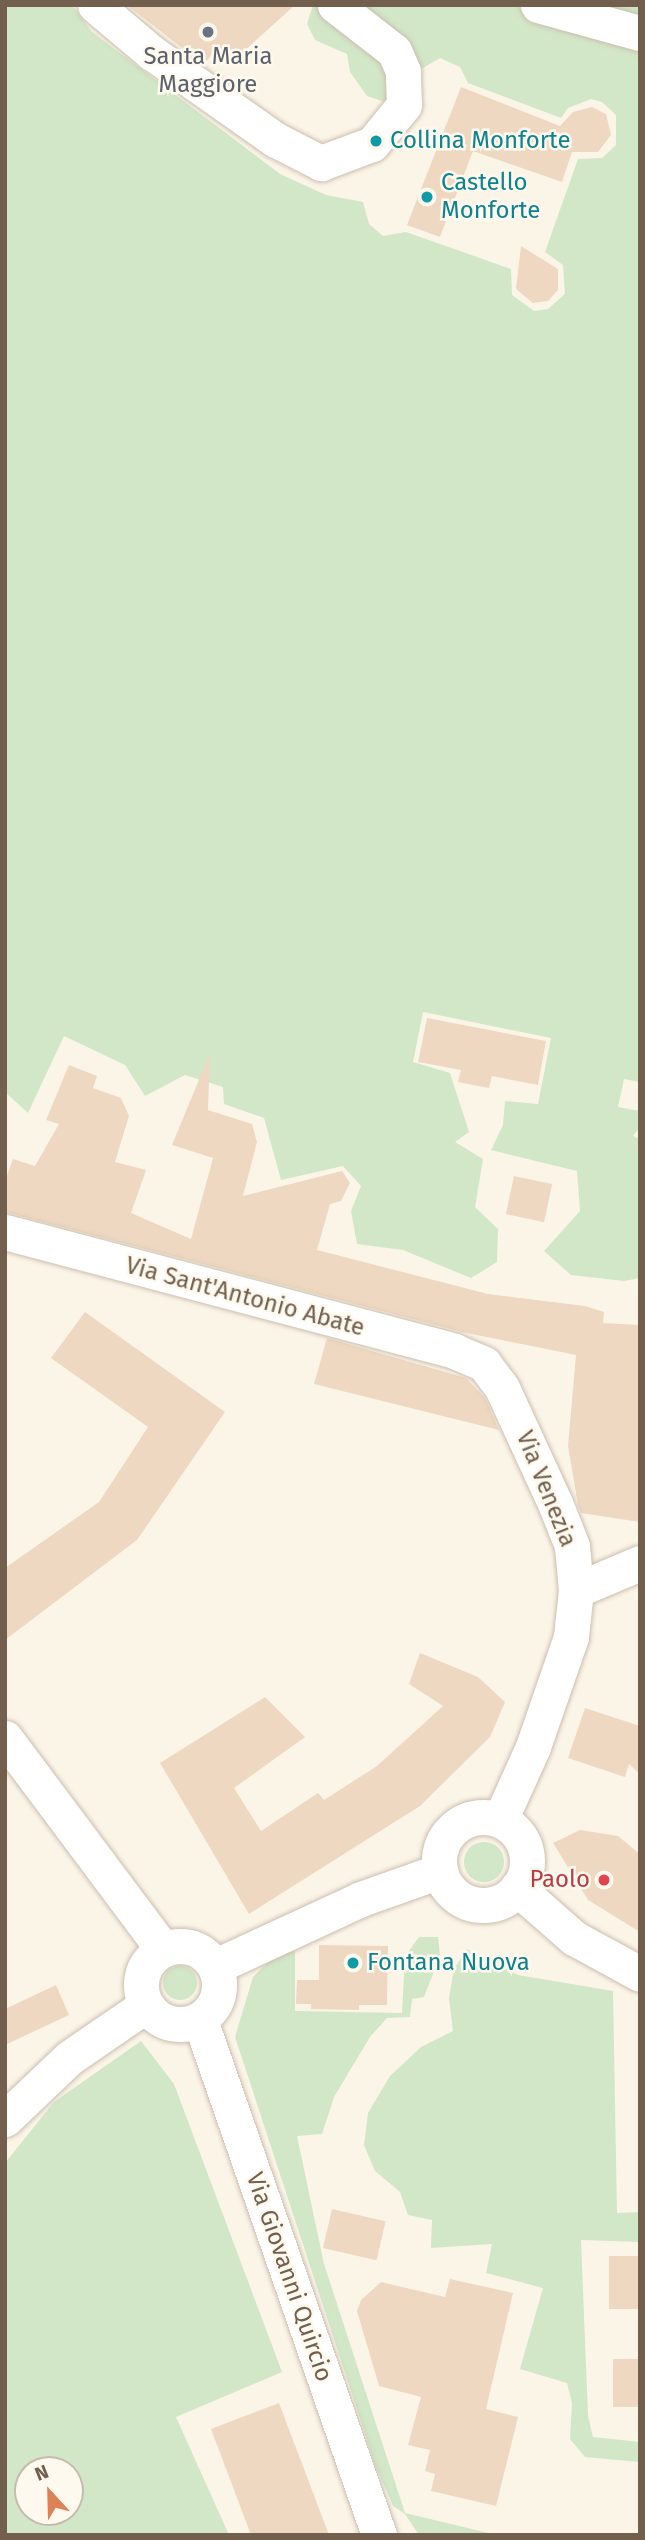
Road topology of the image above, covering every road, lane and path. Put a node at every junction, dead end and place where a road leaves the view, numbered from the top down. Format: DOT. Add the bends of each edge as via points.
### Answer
graph roads {
  1 [pos="95,5"];
  2 [pos="335,5"];
  3 [pos="538,5"];
  4 [pos="640,33"];
  5 [pos="5,1232"];
  6 [pos="484,1364"];
  7 [pos="640,1563"];
  8 [pos="576,1590"];
  9 [pos="5,1738"];
  10 [pos="500,1820"];
  11 [pos="440,1871"];
  12 [pos="517,1888"];
  13 [pos="163,1949"];
  14 [pos="216,1966"];
  15 [pos="640,1974"];
  16 [pos="146,2005"];
  17 [pos="200,2020"];
  18 [pos="5,2119"];
  19 [pos="379,2535"];
  1 -- 2 [label="street" via="152,53 276,140 321,163 372,144 404,105 403,71 394,51"];
  3 -- 4 [label="street"];
  5 -- 6 [label="street, Via Sant'Antonio Abate" via="454,1351"];
  6 -- 8 [label="street, Via Venezia" via="502,1388 555,1503 572,1546"];
  7 -- 8 [label="street"];
  8 -- 10 [label="street, Via Venezia" via="571,1637 533,1747"];
  9 -- 13 [label="street"];
  10 -- 11 [label="street" via="481,1816 462,1822 447,1834 440,1852"];
  10 -- 12 [label="street" via="514,1829 527,1858"];
  11 -- 12 [label="street" via="450,1889 467,1902 494,1903"];
  11 -- 14 [label="street" via="348,1904"];
  12 -- 15 [label="street" via="574,1938"];
  13 -- 14 [label="street" via="183,1944 202,1951"];
  13 -- 16 [label="street" via="146,1963 140,1984"];
  14 -- 17 [label="street" via="218,1996"];
  16 -- 17 [label="street" via="160,2020 180,2025"];
  16 -- 18 [label="street" via="69,2058"];
  17 -- 19 [label="street, Via Giovanni Quircio"];
}
